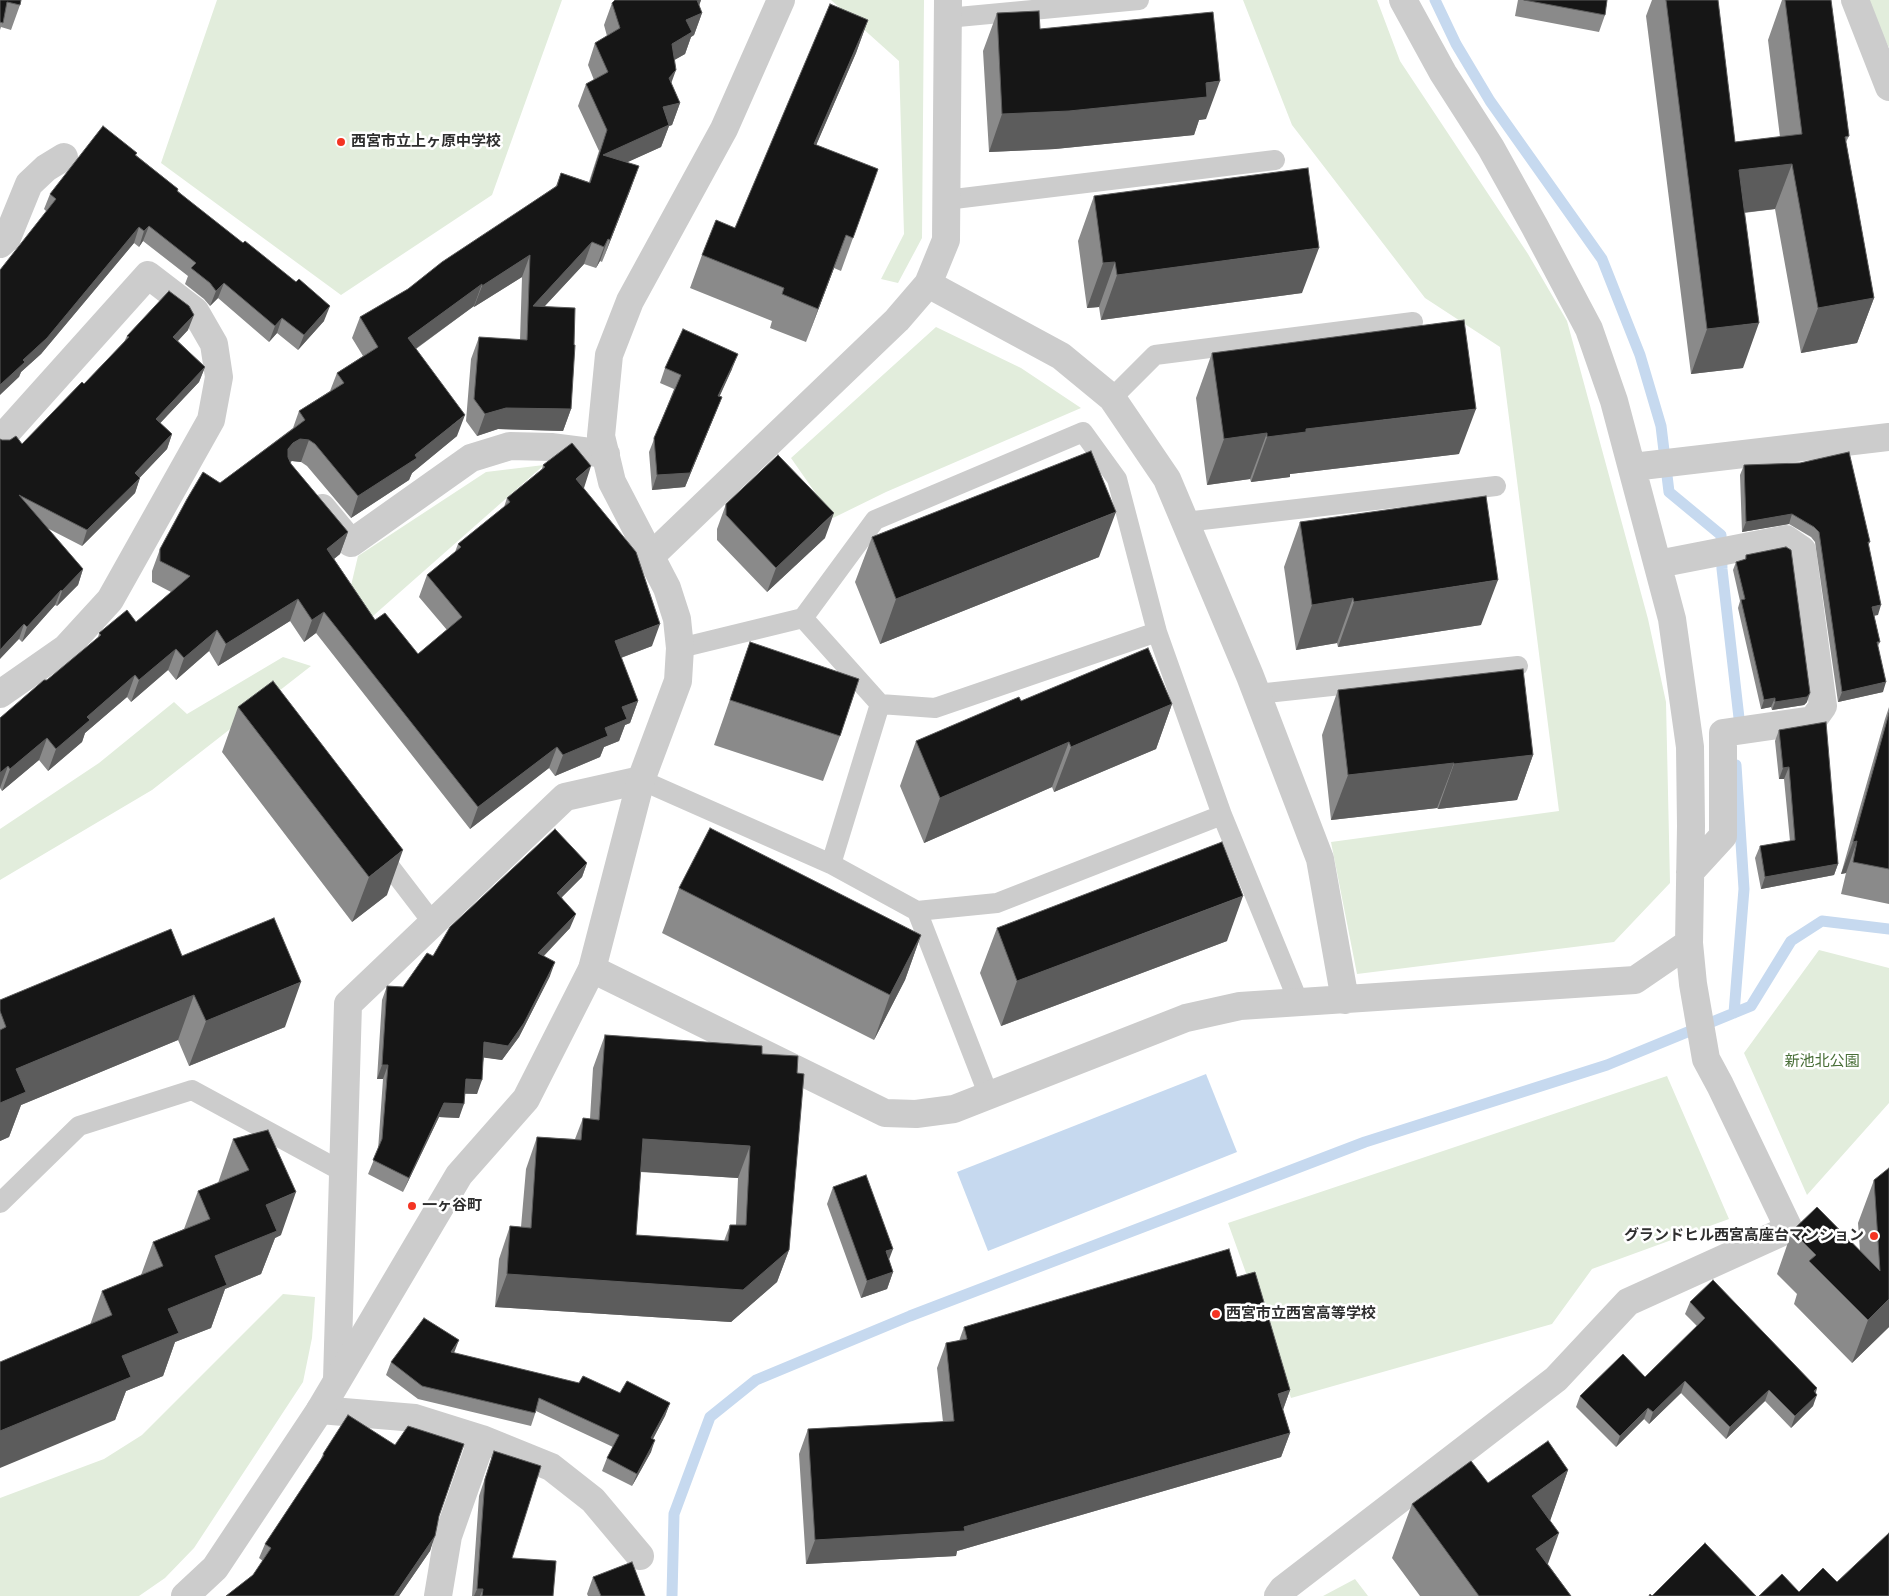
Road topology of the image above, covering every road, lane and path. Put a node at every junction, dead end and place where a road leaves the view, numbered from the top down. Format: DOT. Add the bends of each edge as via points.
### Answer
graph roads {
  1 [pos="781,0"];
  2 [pos="1139,0"];
  3 [pos="1403,0"];
  4 [pos="1855,0"];
  5 [pos="948,9"];
  6 [pos="1889,86"];
  7 [pos="64,157"];
  8 [pos="1275,160"];
  9 [pos="946,200"];
  10 [pos="0,244"];
  11 [pos="928,284"];
  12 [pos="1413,322"];
  13 [pos="1112,398"];
  14 [pos="1889,436"];
  15 [pos="0,440"];
  16 [pos="606,454"];
  17 [pos="1632,467"];
  18 [pos="1496,486"];
  19 [pos="308,491"];
  20 [pos="1185,522"];
  21 [pos="651,556"];
  22 [pos="1658,564"];
  23 [pos="803,618"];
  24 [pos="1157,632"];
  25 [pos="680,648"];
  26 [pos="1518,666"];
  27 [pos="0,694"];
  28 [pos="1257,694"];
  29 [pos="880,704"];
  30 [pos="641,780"];
  31 [pos="1222,815"];
  32 [pos="366,836"];
  33 [pos="831,864"];
  34 [pos="1690,872"];
  35 [pos="917,911"];
  36 [pos="433,923"];
  37 [pos="1689,943"];
  38 [pos="592,969"];
  39 [pos="1345,1000"];
  40 [pos="1299,1003"];
  41 [pos="989,1096"];
  42 [pos="343,1172"];
  43 [pos="0,1203"];
  44 [pos="338,1380"];
  45 [pos="320,1410"];
  46 [pos="482,1440"];
  47 [pos="640,1556"];
  48 [pos="184,1596"];
  49 [pos="438,1596"];
  50 [pos="1278,1596"];
  1 -- 16 [label="street" via="724,129 630,301 608,355 601,436"];
  2 -- 5 [label="lane"];
  3 -- 17 [label="street" via="1442,72 1491,148 1589,329"];
  4 -- 6 [label="street"];
  5 -- 9 [label="street"];
  7 -- 10 [label="street" via="29,184 7,238"];
  8 -- 9 [label="lane"];
  9 -- 11 [label="street" via="946,240"];
  11 -- 13 [label="street" via="1061,356"];
  11 -- 21 [label="street" via="897,320"];
  12 -- 13 [label="lane" via="1155,355"];
  13 -- 20 [label="street" via="1167,479"];
  14 -- 17 [label="street"];
  15 -- 27 [label="street" via="148,275 195,311 214,344 219,377 211,420 110,600 66,648"];
  16 -- 19 [label="street" via="510,446 471,458 351,543"];
  16 -- 21 [label="street" via="612,482"];
  17 -- 22 [label="street"];
  18 -- 20 [label="lane"];
  20 -- 28 [label="street"];
  21 -- 25 [label="street" via="667,588 677,619"];
  22 -- 34 [label="street" via="1672,619 1690,747"];
  22 -- 34 [label="street" via="1786,539 1802,550 1823,706 1813,720 1723,733 1723,836"];
  23 -- 24 [label="lane" via="875,520 1084,432 1116,479"];
  23 -- 25 [label="lane"];
  23 -- 29 [label="lane"];
  24 -- 29 [label="lane" via="934,708"];
  24 -- 31 [label="lane"];
  25 -- 30 [label="street" via="678,681"];
  26 -- 28 [label="lane"];
  28 -- 39 [label="street" via="1320,859"];
  29 -- 33 [label="lane"];
  30 -- 33 [label="lane"];
  30 -- 36 [label="street" via="565,797"];
  30 -- 38 [label="street"];
  31 -- 35 [label="lane" via="998,903"];
  31 -- 40 [label="lane"];
  32 -- 36 [label="lane"];
  33 -- 35 [label="lane"];
  34 -- 37 [label="street"];
  35 -- 41 [label="lane"];
  36 -- 42 [label="street" via="348,1004"];
  37 -- 39 [label="street" via="1634,980"];
  37 -- 50 [label="street" via="1706,1059 1790,1229 1628,1302 1556,1379"];
  38 -- 41 [label="street" via="885,1113 954,1110"];
  38 -- 44 [label="street" via="526,1099 459,1176"];
  39 -- 40 [label="street"];
  40 -- 41 [label="street" via="1240,1006 1186,1018"];
  42 -- 43 [label="lane" via="192,1090 79,1126"];
  42 -- 44 [label="street"];
  44 -- 45 [label="street"];
  45 -- 46 [label="street" via="415,1418"];
  45 -- 48 [label="street" via="215,1568"];
  46 -- 47 [label="street" via="551,1467 593,1500"];
  46 -- 49 [label="street" via="448,1536"];
}
